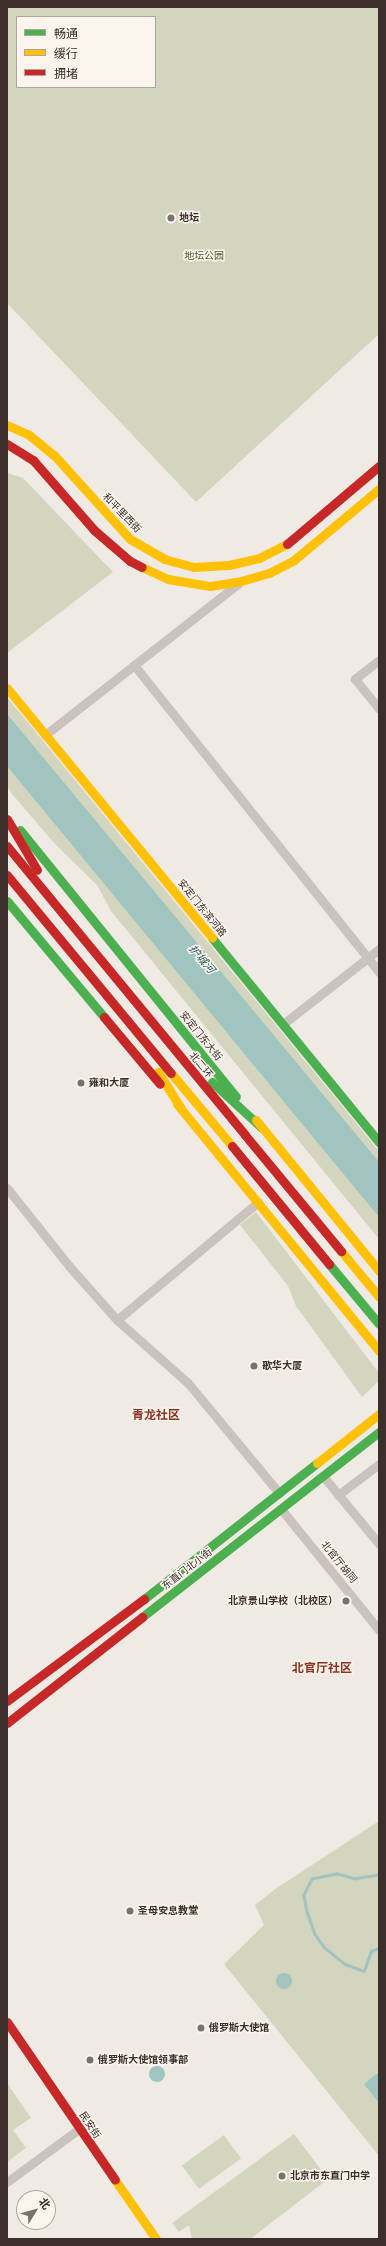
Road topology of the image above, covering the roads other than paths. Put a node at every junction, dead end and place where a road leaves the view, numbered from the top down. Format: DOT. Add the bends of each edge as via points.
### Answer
graph roads {
  1 [pos="7,425"];
  2 [pos="7,444"];
  3 [pos="379,466"];
  4 [pos="379,489"];
  5 [pos="241,581"];
  6 [pos="379,660"];
  7 [pos="134,665"];
  8 [pos="7,688"];
  9 [pos="379,710"];
  10 [pos="45,735"];
  11 [pos="7,814"];
  12 [pos="7,819"];
  13 [pos="7,846"];
  14 [pos="7,875"];
  15 [pos="7,883"];
  16 [pos="7,901"];
  17 [pos="30,902"];
  18 [pos="60,909"];
  19 [pos="379,949"];
  20 [pos="368,958"];
  21 [pos="379,972"];
  22 [pos="126,1019"];
  23 [pos="283,1024"];
  24 [pos="167,1041"];
  25 [pos="182,1110"];
  26 [pos="261,1127"];
  27 [pos="379,1142"];
  28 [pos="7,1188"];
  29 [pos="258,1202"];
  30 [pos="328,1209"];
  31 [pos="289,1241"];
  32 [pos="379,1271"];
  33 [pos="379,1298"];
  34 [pos="117,1320"];
  35 [pos="379,1320"];
  36 [pos="379,1324"];
  37 [pos="364,1332"];
  38 [pos="379,1351"];
  39 [pos="379,1414"];
  40 [pos="379,1432"];
  41 [pos="379,1464"];
  42 [pos="323,1476"];
  43 [pos="279,1493"];
  44 [pos="338,1495"];
  45 [pos="281,1509"];
  46 [pos="379,1544"];
  47 [pos="160,1587"];
  48 [pos="168,1598"];
  49 [pos="379,1630"];
  50 [pos="7,1701"];
  51 [pos="7,1723"];
  52 [pos="7,2022"];
  53 [pos="79,2129"];
  54 [pos="7,2182"];
  55 [pos="156,2239"];
  1 -- 3 [label="main road, 和平里西街" via="29,435 54,455 130,539 164,559 193,567 229,565 259,558 289,543"];
  2 -- 5 [label="main road" via="34,460 94,530 130,561 168,579 210,586"];
  4 -- 5 [label="main road" via="294,560 269,574"];
  5 -- 7 [label="street"];
  6 -- 9 [label="street" via="355,678"];
  7 -- 10 [label="street"];
  7 -- 20 [label="street"];
  8 -- 10 [label="main road, 安定门东滨河路"];
  10 -- 23 [label="main road, 安定门东滨河路"];
  11 -- 26 [label="main road, 安定门东大街"];
  12 -- 18 [label="main road"];
  13 -- 18 [label="main road, 北二环"];
  14 -- 17 [label="main road"];
  15 -- 17 [label="main road"];
  16 -- 25 [label="main road"];
  17 -- 22 [label="main road"];
  18 -- 24 [label="main road, 北二环"];
  19 -- 20 [label="street"];
  20 -- 21 [label="street"];
  20 -- 23 [label="street"];
  22 -- 25 [label="main road"];
  22 -- 36 [label="main road, bridge"];
  23 -- 27 [label="main road, 安定门东滨河路"];
  24 -- 26 [label="main road"];
  24 -- 33 [label="main road, 北二环, bridge"];
  25 -- 29 [label="main road"];
  26 -- 30 [label="main road, 安定门东大街"];
  28 -- 34 [label="street" via="69,1266"];
  29 -- 31 [label="main road"];
  29 -- 34 [label="street"];
  30 -- 31 [label="main road"];
  30 -- 32 [label="main road, 安定门东大街"];
  31 -- 37 [label="main road"];
  34 -- 43 [label="street" via="188,1383"];
  35 -- 37 [label="main road"];
  37 -- 38 [label="main road"];
  39 -- 43 [label="main road, 东直门北小街"];
  40 -- 42 [label="main road, 东直门北小街"];
  41 -- 44 [label="street"];
  42 -- 44 [label="street"];
  42 -- 45 [label="main road, 东直门北小街"];
  43 -- 47 [label="main road, 东直门北小街"];
  44 -- 46 [label="street"];
  45 -- 48 [label="main road, 东直门北小街"];
  45 -- 49 [label="street, 北官厅胡同"];
  47 -- 48 [label="street"];
  47 -- 50 [label="main road, 东直门北小街"];
  48 -- 51 [label="main road, 东直门北小街"];
  52 -- 53 [label="main road, 民安街"];
  53 -- 54 [label="street"];
  53 -- 55 [label="main road, 民安街"];
}
